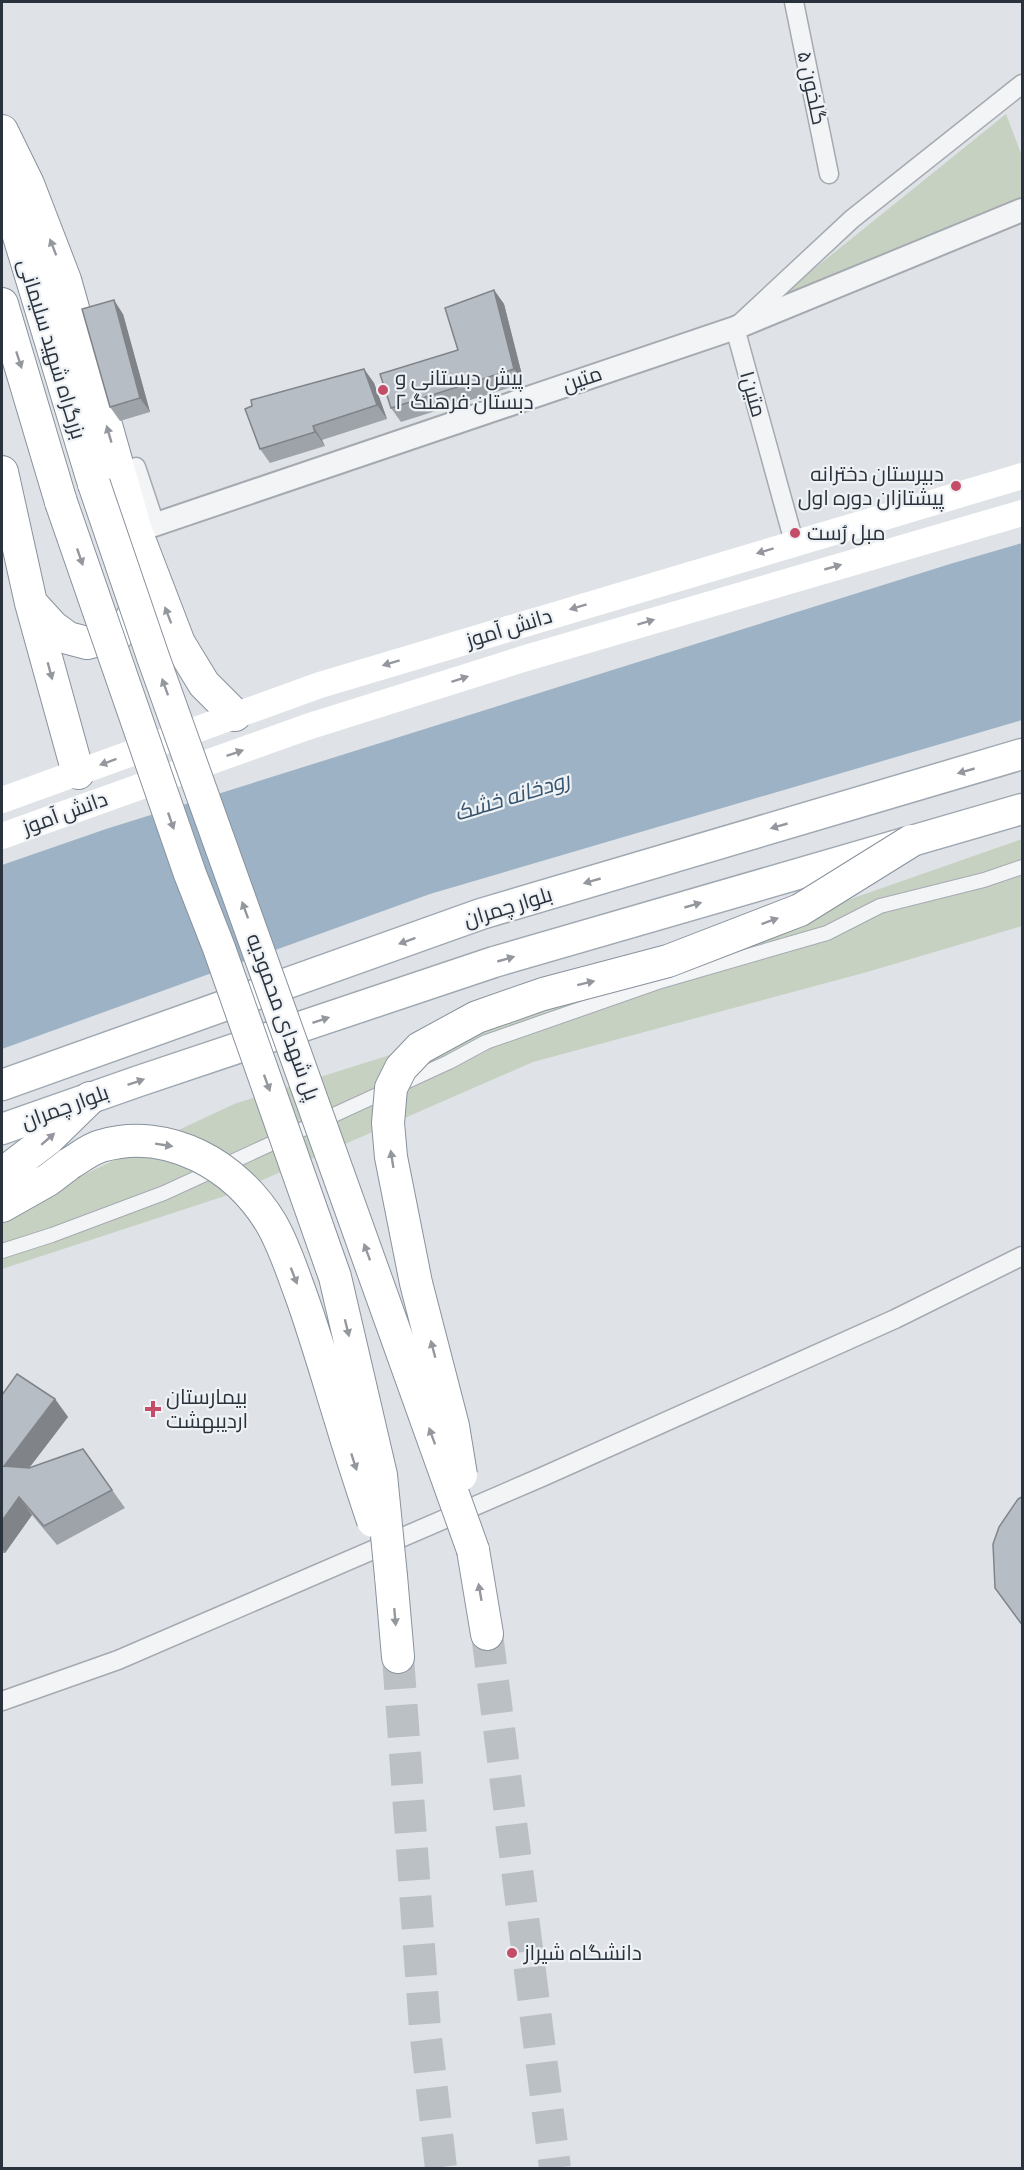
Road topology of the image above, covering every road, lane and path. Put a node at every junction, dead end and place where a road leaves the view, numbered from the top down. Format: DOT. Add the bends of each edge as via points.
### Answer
graph roads {
  1 [pos="794,2"];
  2 [pos="1023,84"];
  3 [pos="2,131"];
  4 [pos="829,174"];
  5 [pos="2,180"];
  6 [pos="1023,210"];
  7 [pos="2,304"];
  8 [pos="735,328"];
  9 [pos="136,467"];
  10 [pos="2,472"];
  11 [pos="1023,476"];
  12 [pos="94,484"];
  13 [pos="61,502"];
  14 [pos="1023,513"];
  15 [pos="145,537"];
  16 [pos="794,542"];
  17 [pos="31,603"];
  18 [pos="235,715"];
  19 [pos="1023,754"];
  20 [pos="78,773"];
  21 [pos="2,800"];
  22 [pos="1023,809"];
  23 [pos="2,836"];
  24 [pos="911,841"];
  25 [pos="1023,867"];
  26 [pos="2,1086"];
  27 [pos="90,1098"];
  28 [pos="2,1129"];
  29 [pos="2,1174"];
  30 [pos="2,1206"];
  31 [pos="2,1251"];
  32 [pos="1023,1256"];
  33 [pos="473,1551"];
  34 [pos="391,1576"];
  35 [pos="487,1634"];
  36 [pos="398,1657"];
  37 [pos="2,1701"];
  1 -- 4 [label="street, ۵ گلخون"];
  2 -- 8 [label="street" via="852,219"];
  15 -- 3 [label="highway, one-way" via="65,280 28,184"];
  5 -- 12 [label="highway, بزرگراه شهید سلیمانی"];
  6 -- 8 [label="street, متین"];
  7 -- 13 [label="highway, بزرگراه شهید سلیمانی, one-way"];
  8 -- 15 [label="street, متین"];
  8 -- 16 [label="street, متین۱"];
  9 -- 15 [label="street"];
  10 -- 17 [label="highway"];
  11 -- 16 [label="main road, دانش آموز"];
  33 -- 12 [label="highway, پل شهدای محمودیه, one-way, bridge"];
  13 -- 34 [label="highway, پل شهدای محمودیه, one-way, bridge" via="335,1277 381,1475"];
  23 -- 14 [label="main road, دانش آموز, one-way" via="307,727 516,661"];
  15 -- 17 [label="highway" via="144,594 130,621 117,635 87,643 68,638 52,627"];
  18 -- 15 [label="highway, one-way" via="204,684 179,644"];
  16 -- 18 [label="main road, دانش آموز, one-way" via="320,685"];
  17 -- 20 [label="highway, one-way"];
  18 -- 20 [label="main road, دانش آموز, one-way"];
  19 -- 26 [label="main road, بلوار چمران, one-way" via="481,914"];
  20 -- 21 [label="main road, دانش آموز"];
  22 -- 24 [label="main road, بلوار چمران"];
  27 -- 24 [label="main road, بلوار چمران, one-way" via="494,962"];
  33 -- 24 [label="highway, one-way, bridge" via="453,1426 416,1283 391,1157 391,1089 401,1068 420,1048 477,1017 543,994 668,961 800,910"];
  25 -- 31 [label="street" via="880,906 827,933 661,981 486,1042 164,1193"];
  27 -- 28 [label="main road, بلوار چمران"];
  29 -- 27 [label="highway, one-way" via="48,1139"];
  30 -- 34 [label="highway, one-way, bridge" via="99,1146 136,1142 177,1147 217,1165 249,1193 271,1224 316,1336"];
  32 -- 37 [label="street" via="896,1319 543,1477 118,1660"];
  35 -- 33 [label="highway, one-way"];
  34 -- 36 [label="highway, one-way"];
}
